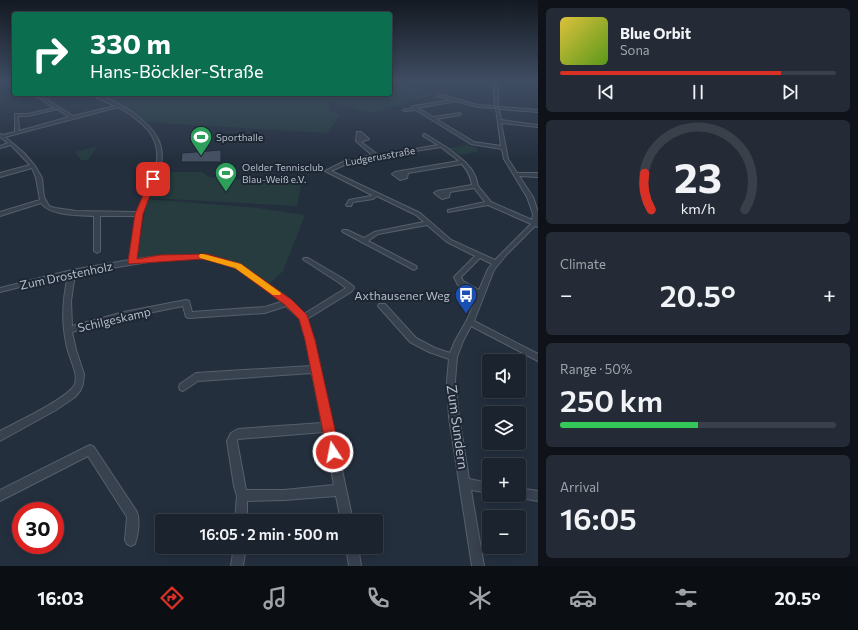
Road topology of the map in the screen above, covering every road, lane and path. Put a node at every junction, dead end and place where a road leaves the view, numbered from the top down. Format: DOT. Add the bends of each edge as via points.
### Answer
graph roads {
  1 [pos="113,107"];
  2 [pos="120,107"];
  3 [pos="494,107"];
  4 [pos="58,108"];
  5 [pos="497,108"];
  6 [pos="416,109"];
  7 [pos="405,110"];
  8 [pos="538,111"];
  9 [pos="459,114"];
  10 [pos="72,118"];
  11 [pos="431,118"];
  12 [pos="499,121"];
  13 [pos="538,126"];
  14 [pos="17,131"];
  15 [pos="425,135"];
  16 [pos="1,136"];
  17 [pos="358,140"];
  18 [pos="11,144"];
  19 [pos="441,146"];
  20 [pos="0,147"];
  21 [pos="504,148"];
  22 [pos="374,155"];
  23 [pos="462,162"];
  24 [pos="33,166"];
  25 [pos="406,172"];
  26 [pos="516,174"];
  27 [pos="0,175"];
  28 [pos="538,175"];
  29 [pos="475,186"];
  30 [pos="448,191"];
  31 [pos="376,194"];
  32 [pos="43,201"];
  33 [pos="490,203"];
  34 [pos="349,205"];
  35 [pos="450,211"];
  36 [pos="0,214"];
  37 [pos="98,214"];
  38 [pos="139,214"];
  39 [pos="428,223"];
  40 [pos="536,225"];
  41 [pos="344,231"];
  42 [pos="364,241"];
  43 [pos="97,251"];
  44 [pos="479,255"];
  45 [pos="306,259"];
  46 [pos="132,262"];
  47 [pos="496,263"];
  48 [pos="414,268"];
  49 [pos="72,272"];
  50 [pos="0,290"];
  51 [pos="481,294"];
  52 [pos="288,302"];
  53 [pos="382,306"];
  54 [pos="303,318"];
  55 [pos="470,322"];
  56 [pos="68,330"];
  57 [pos="453,357"];
  58 [pos="538,358"];
  59 [pos="315,369"];
  60 [pos="183,387"];
  61 [pos="328,427"];
  62 [pos="0,436"];
  63 [pos="465,484"];
  64 [pos="482,487"];
  65 [pos="341,490"];
  66 [pos="526,494"];
  67 [pos="0,496"];
  68 [pos="242,496"];
  69 [pos="538,496"];
  70 [pos="241,514"];
  71 [pos="346,514"];
  72 [pos="132,540"];
  73 [pos="239,554"];
  74 [pos="353,554"];
  75 [pos="237,566"];
  76 [pos="355,566"];
  77 [pos="478,566"];
  1 -- 10 [label="street"];
  2 -- 38 [label="street" via="150,129 160,147 157,170"];
  3 -- 5 [label="street"];
  4 -- 10 [label="street"];
  4 -- 14 [label="street" via="16,115"];
  5 -- 8 [label="street"];
  5 -- 12 [label="street"];
  6 -- 7 [label="street"];
  6 -- 11 [label="street"];
  9 -- 11 [label="street"];
  10 -- 16 [label="street"];
  11 -- 21 [label="street" via="473,143"];
  12 -- 13 [label="street"];
  12 -- 21 [label="street"];
  15 -- 19 [label="street"];
  16 -- 18 [label="street"];
  17 -- 22 [label="street"];
  18 -- 20 [label="street"];
  18 -- 24 [label="street"];
  19 -- 22 [label="street, Ludgerusstraße"];
  19 -- 23 [label="street"];
  21 -- 26 [label="street" via="506,160"];
  22 -- 31 [label="street, Ludgerusstraße" via="370,158 344,162 327,171"];
  23 -- 25 [label="street"];
  23 -- 29 [label="street" via="466,164"];
  24 -- 27 [label="street"];
  24 -- 32 [label="street" via="39,177"];
  26 -- 28 [label="street"];
  26 -- 40 [label="street" via="534,205"];
  29 -- 30 [label="street"];
  29 -- 33 [label="street"];
  31 -- 34 [label="street" via="351,201"];
  31 -- 39 [label="street, Ludgerusstraße" via="418,214"];
  32 -- 36 [label="street"];
  32 -- 37 [label="street" via="47,207 60,211"];
  33 -- 35 [label="street"];
  33 -- 40 [label="street"];
  37 -- 38 [label="street"];
  37 -- 43 [label="street"];
  38 -- 46 [label="street"];
  39 -- 42 [label="street" via="376,234"];
  39 -- 44 [label="street, Ludgerusstraße" via="449,241"];
  40 -- 47 [label="street, Zum Sundern"];
  41 -- 42 [label="street"];
  42 -- 48 [label="street"];
  44 -- 47 [label="street, Ludgerusstraße"];
  44 -- 51 [label="street" via="457,278 460,283"];
  45 -- 54 [label="street" via="350,288"];
  46 -- 49 [label="street, Zum Drostenholz"];
  46 -- 52 [label="street, Zum Drostenholz" via="204,256 238,266"];
  47 -- 51 [label="street, Zum Sundern"];
  49 -- 50 [label="street, Zum Drostenholz"];
  49 -- 56 [label="street, Schilgeskamp" via="67,304"];
  51 -- 55 [label="street, Zum Sundern"];
  52 -- 54 [label="street, Zum Drostenholz"];
  52 -- 56 [label="street, Schilgeskamp" via="265,310 189,315 186,303 124,314"];
  53 -- 57 [label="street" via="413,340"];
  54 -- 59 [label="street"];
  55 -- 57 [label="street, Zum Sundern"];
  55 -- 58 [label="street"];
  56 -- 62 [label="street, Schilgeskamp" via="79,374 78,388 68,398"];
  57 -- 63 [label="street, Zum Sundern" via="451,381 454,417"];
  59 -- 60 [label="street" via="196,377"];
  59 -- 61 [label="street"];
  61 -- 65 [label="street"];
  61 -- 68 [label="street" via="234,436 232,441"];
  63 -- 64 [label="street"];
  63 -- 77 [label="street, Zum Sundern"];
  65 -- 68 [label="street"];
  65 -- 71 [label="street"];
  66 -- 69 [label="street"];
  67 -- 72 [label="street" via="90,450 133,516"];
  68 -- 70 [label="street"];
  73 -- 75 [label="street"];
  74 -- 76 [label="street"];
}
